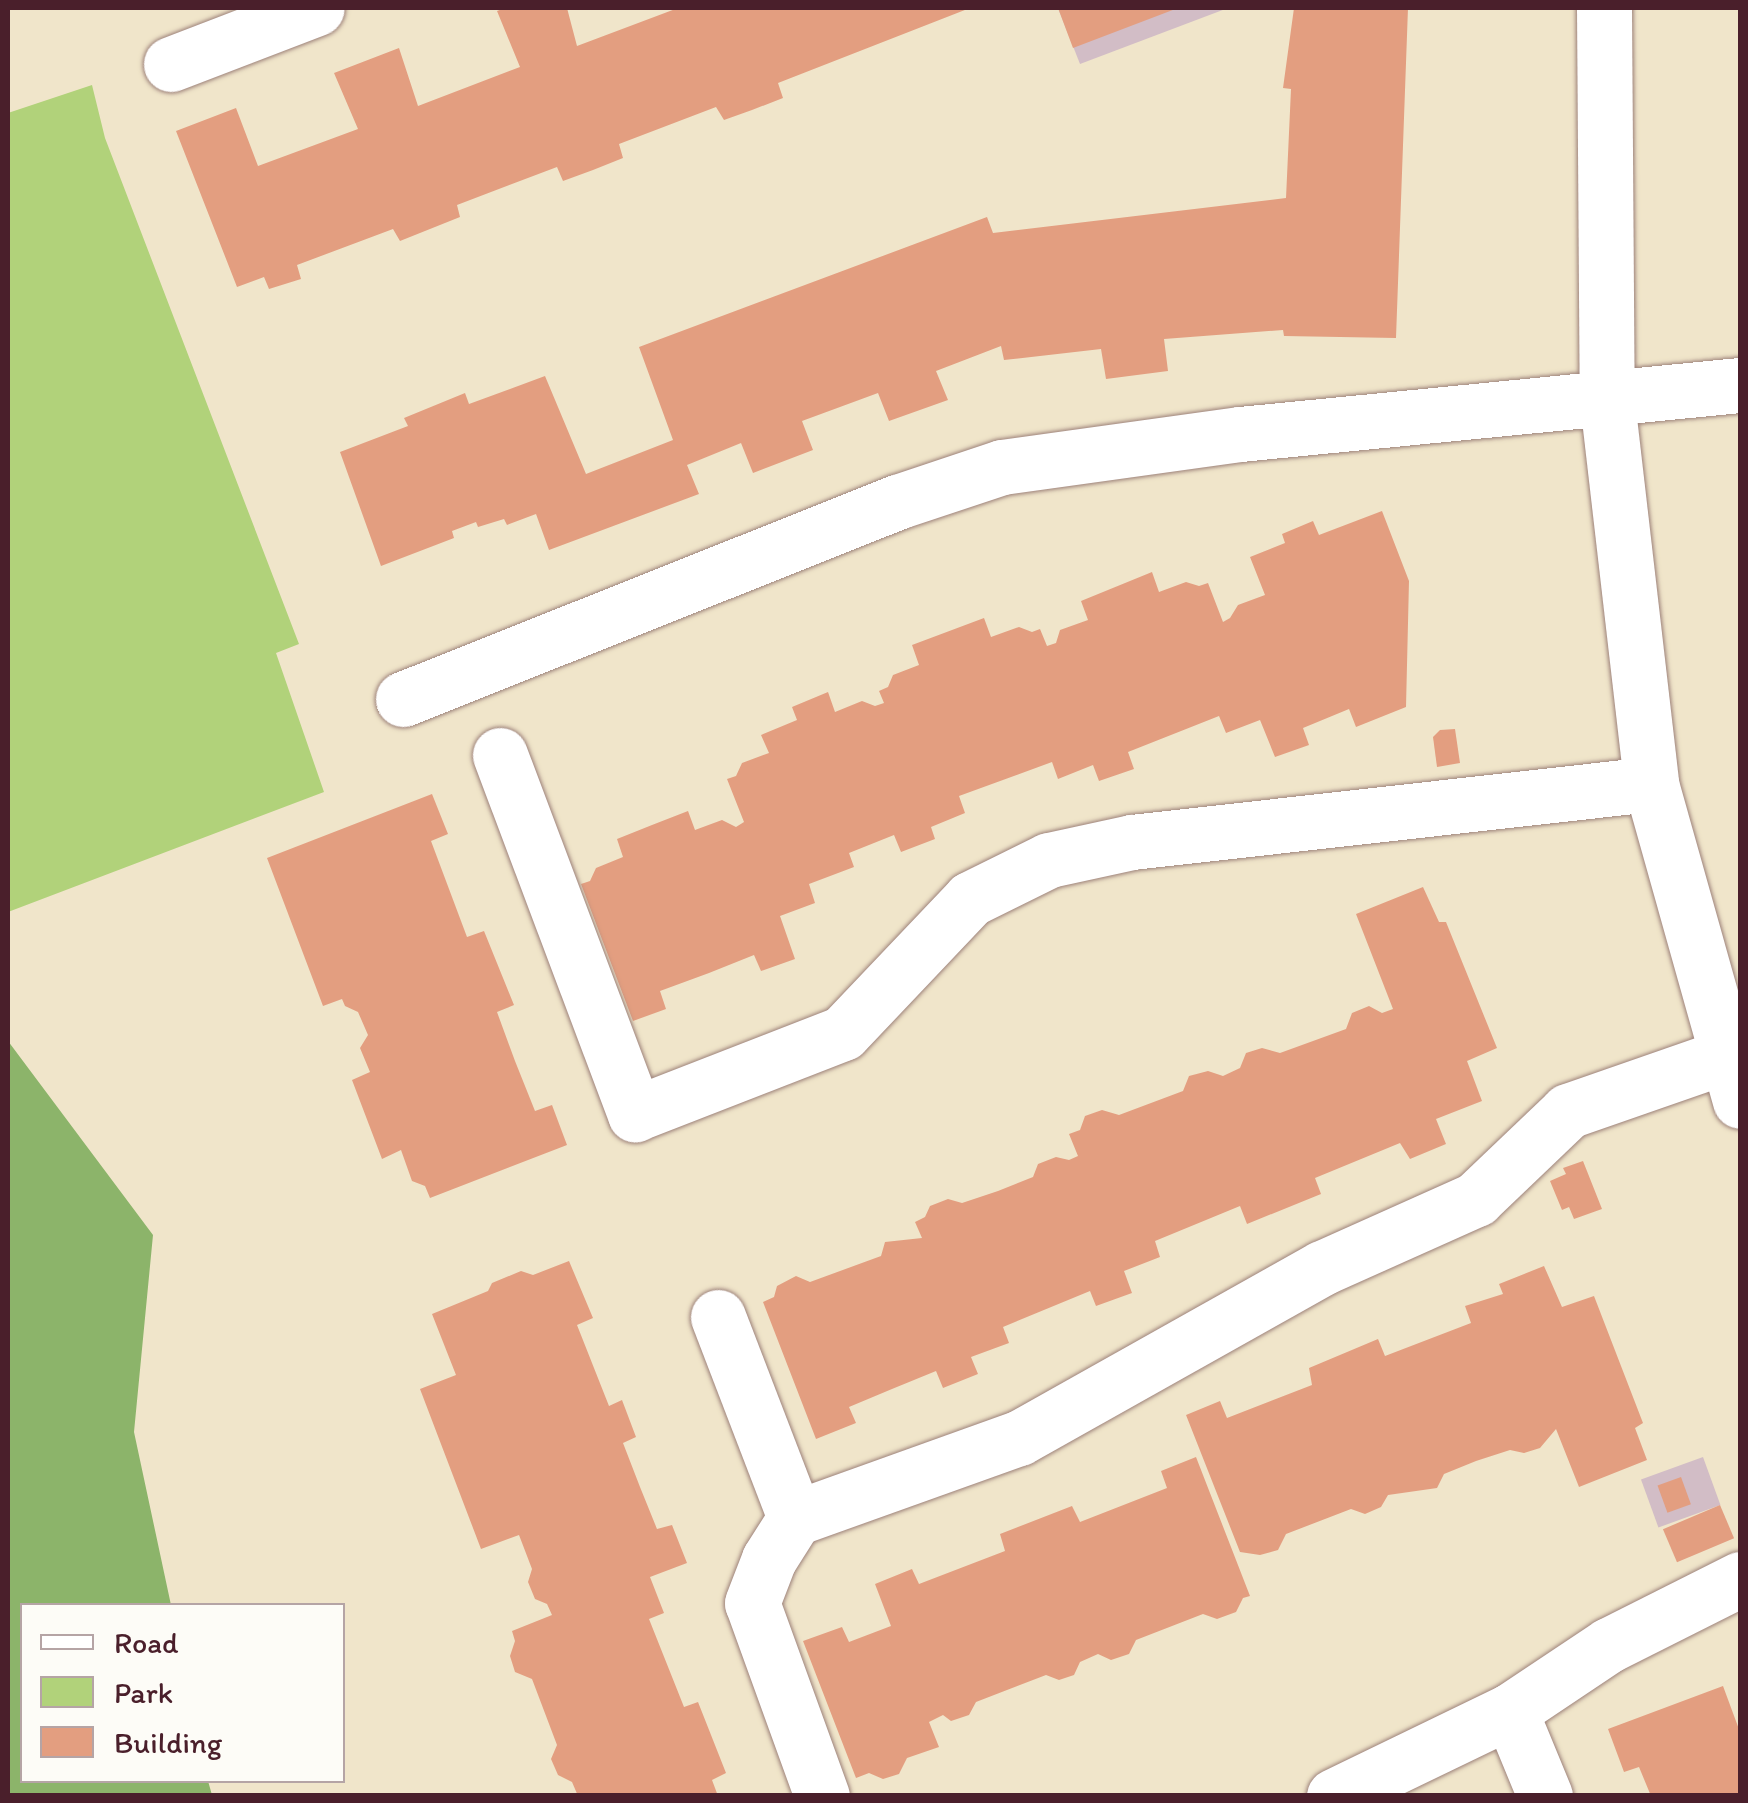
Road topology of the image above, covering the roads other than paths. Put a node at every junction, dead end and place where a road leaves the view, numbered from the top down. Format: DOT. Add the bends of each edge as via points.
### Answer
graph roads {
  1 [pos="317,8"];
  2 [pos="1604,8"];
  3 [pos="171,64"];
  4 [pos="1740,384"];
  5 [pos="1607,401"];
  6 [pos="403,699"];
  7 [pos="500,755"];
  8 [pos="1651,784"];
  9 [pos="1733,1079"];
  10 [pos="718,1317"];
  11 [pos="795,1518"];
  12 [pos="1740,1579"];
  13 [pos="1510,1710"];
  14 [pos="822,1796"];
  15 [pos="1334,1796"];
  16 [pos="1545,1796"];
  1 -- 3 [label="street"];
  2 -- 5 [label="street"];
  4 -- 5 [label="street"];
  5 -- 6 [label="street" via="1240,434 1002,466"];
  5 -- 8 [label="street"];
  7 -- 8 [label="street" via="635,1114 842,1033 970,899 1049,860 1132,842"];
  8 -- 9 [label="street"];
  9 -- 11 [label="street" via="1568,1112 1476,1198 1322,1268 1019,1438"];
  10 -- 11 [label="street"];
  11 -- 14 [label="street" via="752,1603"];
  12 -- 13 [label="street" via="1609,1645"];
  13 -- 15 [label="street"];
  13 -- 16 [label="street"];
}
